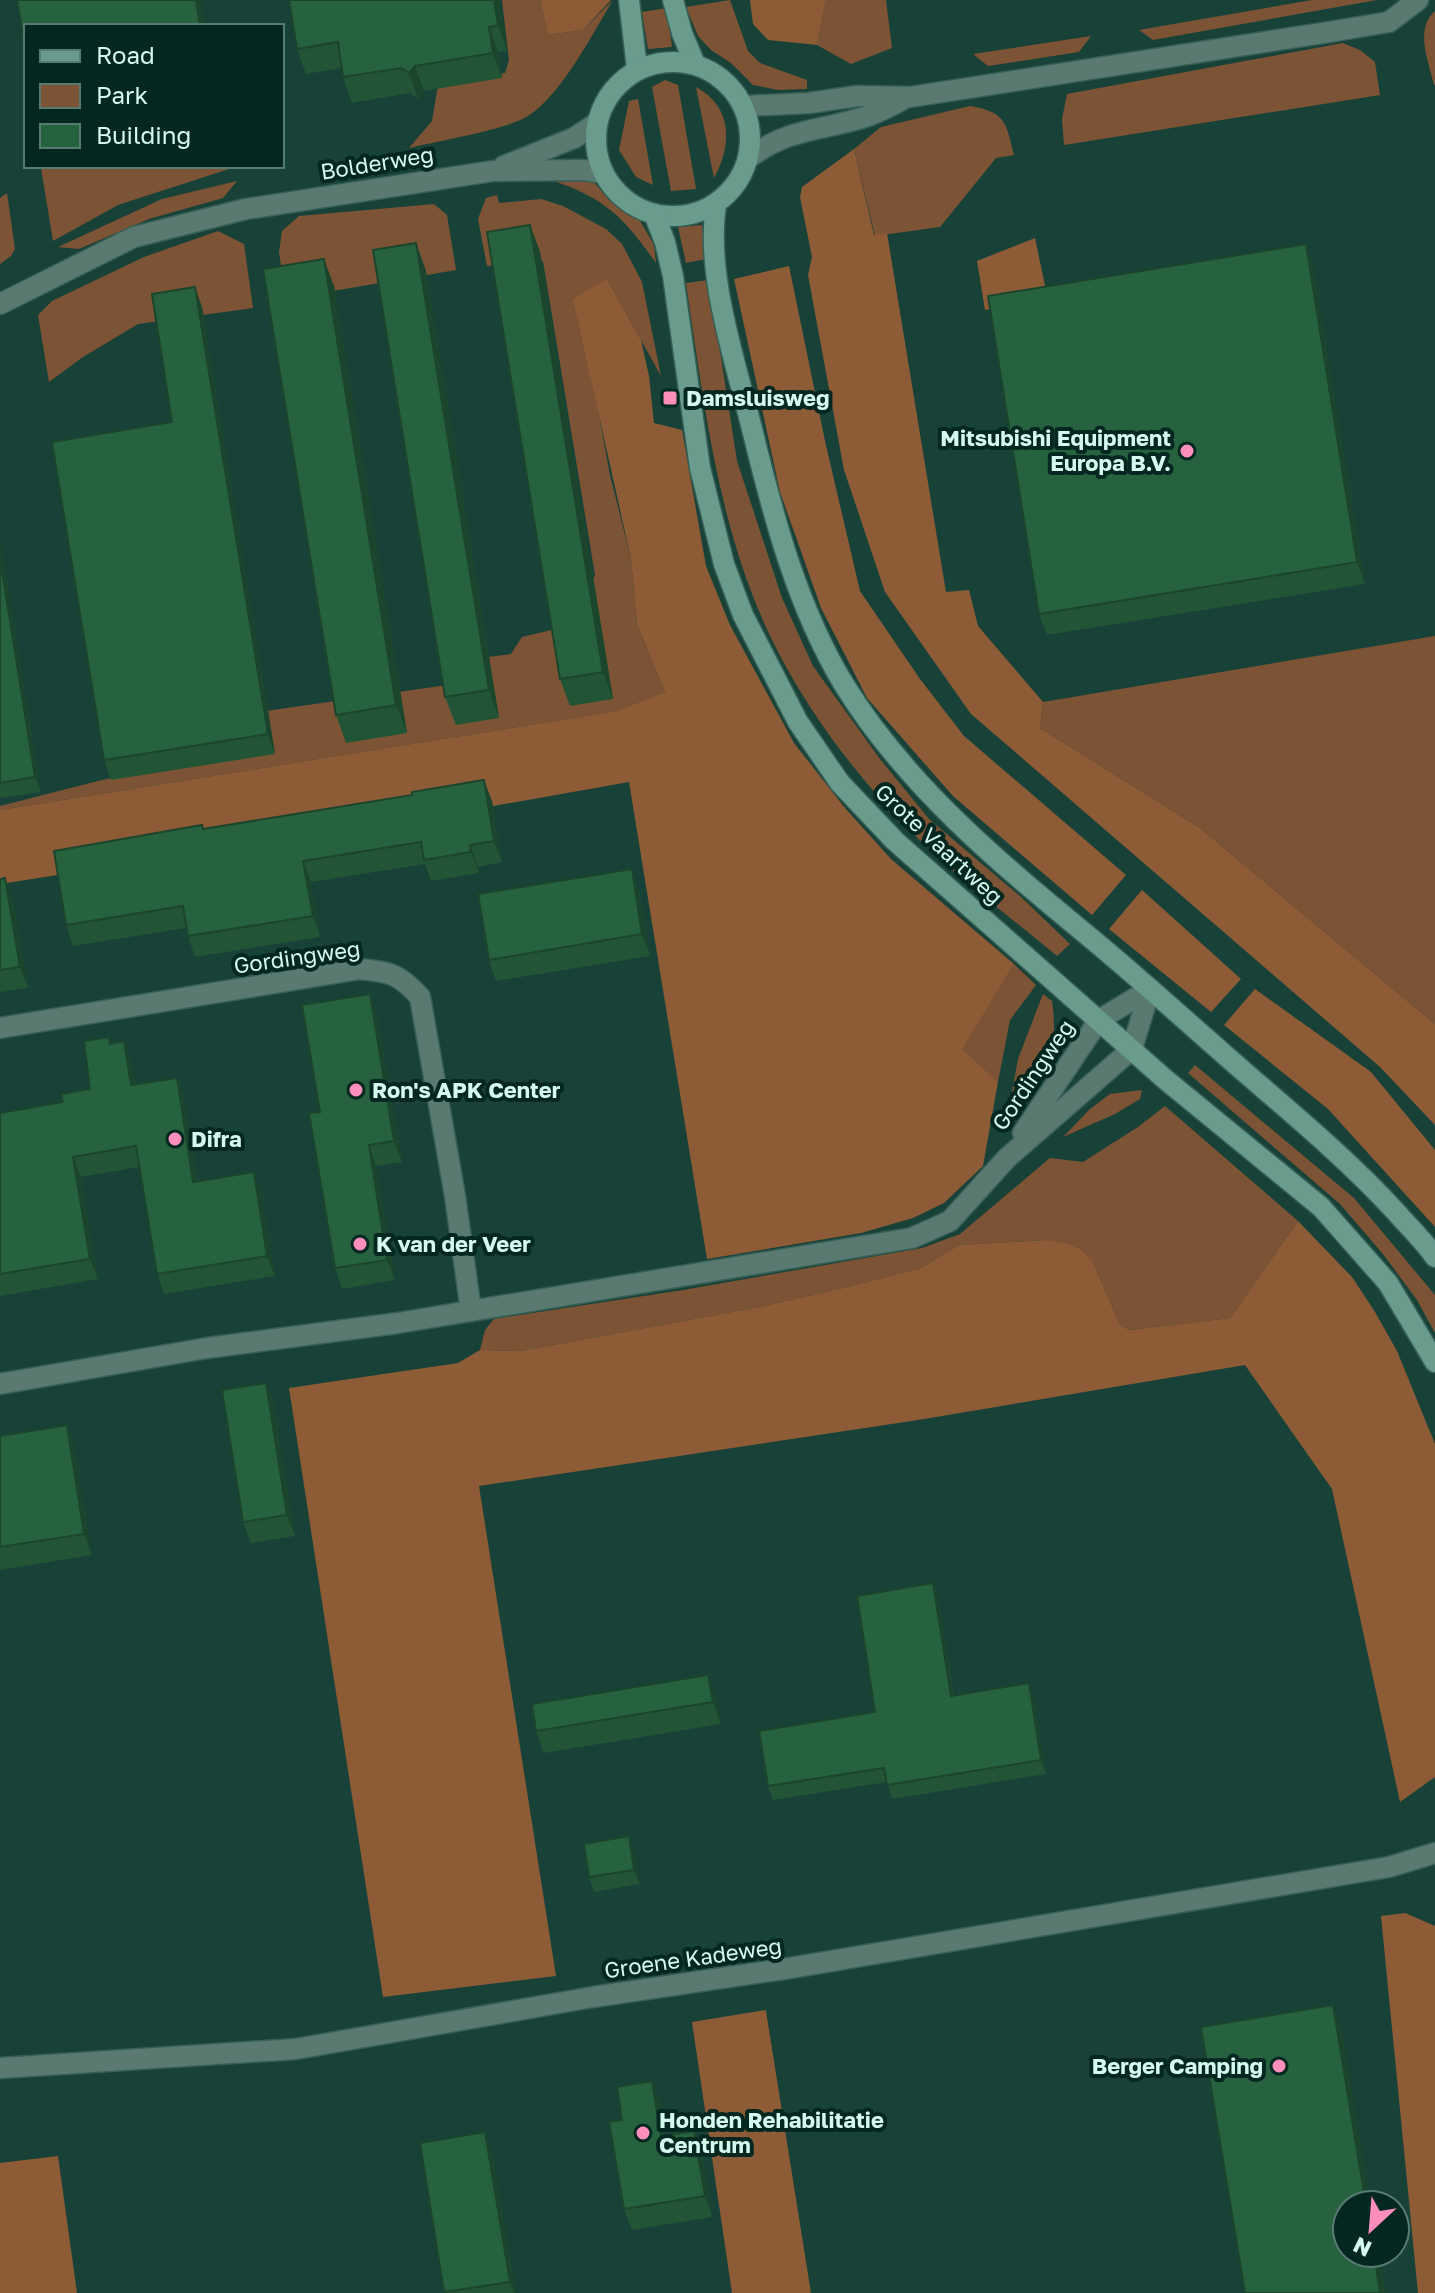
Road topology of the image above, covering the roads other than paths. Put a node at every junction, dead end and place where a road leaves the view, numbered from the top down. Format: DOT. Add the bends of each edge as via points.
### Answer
graph roads {
  1 [pos="629,0"];
  2 [pos="673,0"];
  3 [pos="1418,0"];
  4 [pos="695,64"];
  5 [pos="637,69"];
  6 [pos="910,97"];
  7 [pos="744,106"];
  8 [pos="597,123"];
  9 [pos="750,157"];
  10 [pos="493,171"];
  11 [pos="603,173"];
  12 [pos="716,204"];
  13 [pos="654,214"];
  14 [pos="0,304"];
  15 [pos="1150,989"];
  16 [pos="1099,1020"];
  17 [pos="0,1028"];
  18 [pos="1132,1049"];
  19 [pos="1007,1158"];
  20 [pos="1435,1257"];
  21 [pos="471,1311"];
  22 [pos="1435,1362"];
  23 [pos="0,1384"];
  24 [pos="1435,1853"];
  25 [pos="1389,1867"];
  26 [pos="1435,1867"];
  27 [pos="0,2068"];
  1 -- 5 [label="main road"];
  2 -- 4 [label="main road"];
  3 -- 6 [label="street" via="1389,22"];
  4 -- 5 [label="main road" via="656,62"];
  4 -- 7 [label="main road" via="715,73"];
  5 -- 8 [label="main road" via="618,83"];
  6 -- 7 [label="street"];
  6 -- 9 [label="street" via="868,116 771,142"];
  7 -- 9 [label="main road"];
  8 -- 10 [label="street, Bolderweg"];
  8 -- 11 [label="main road" via="595,140"];
  9 -- 12 [label="main road" via="737,184"];
  10 -- 11 [label="street, Bolderweg"];
  10 -- 14 [label="street, Bolderweg" via="269,204 134,237"];
  11 -- 13 [label="main road" via="624,200"];
  12 -- 13 [label="main road" via="675,217"];
  12 -- 15 [label="main road, Grote Vaartweg" via="716,270 772,510 795,584 844,683 900,763 951,816"];
  13 -- 16 [label="main road, Grote Vaartweg" via="673,276 700,468 724,564 743,615 798,722 840,783 895,841"];
  15 -- 16 [label="street, Gordingweg"];
  15 -- 18 [label="street"];
  15 -- 20 [label="main road, Grote Vaartweg" via="1357,1169"];
  16 -- 18 [label="main road, Grote Vaartweg"];
  16 -- 19 [label="street, Gordingweg"];
  17 -- 21 [label="street, Gordingweg" via="360,969 403,978 420,997"];
  18 -- 19 [label="street, Gordingweg"];
  18 -- 22 [label="main road, Grote Vaartweg" via="1321,1207 1388,1283"];
  19 -- 21 [label="street, Gordingweg" via="950,1221 912,1238"];
  21 -- 23 [label="street, Gordingweg"];
  24 -- 25 [label="street, Groene Kadeweg"];
  25 -- 26 [label="street, Groene Kadeweg"];
  25 -- 27 [label="street, Groene Kadeweg" via="296,2049"];
}
